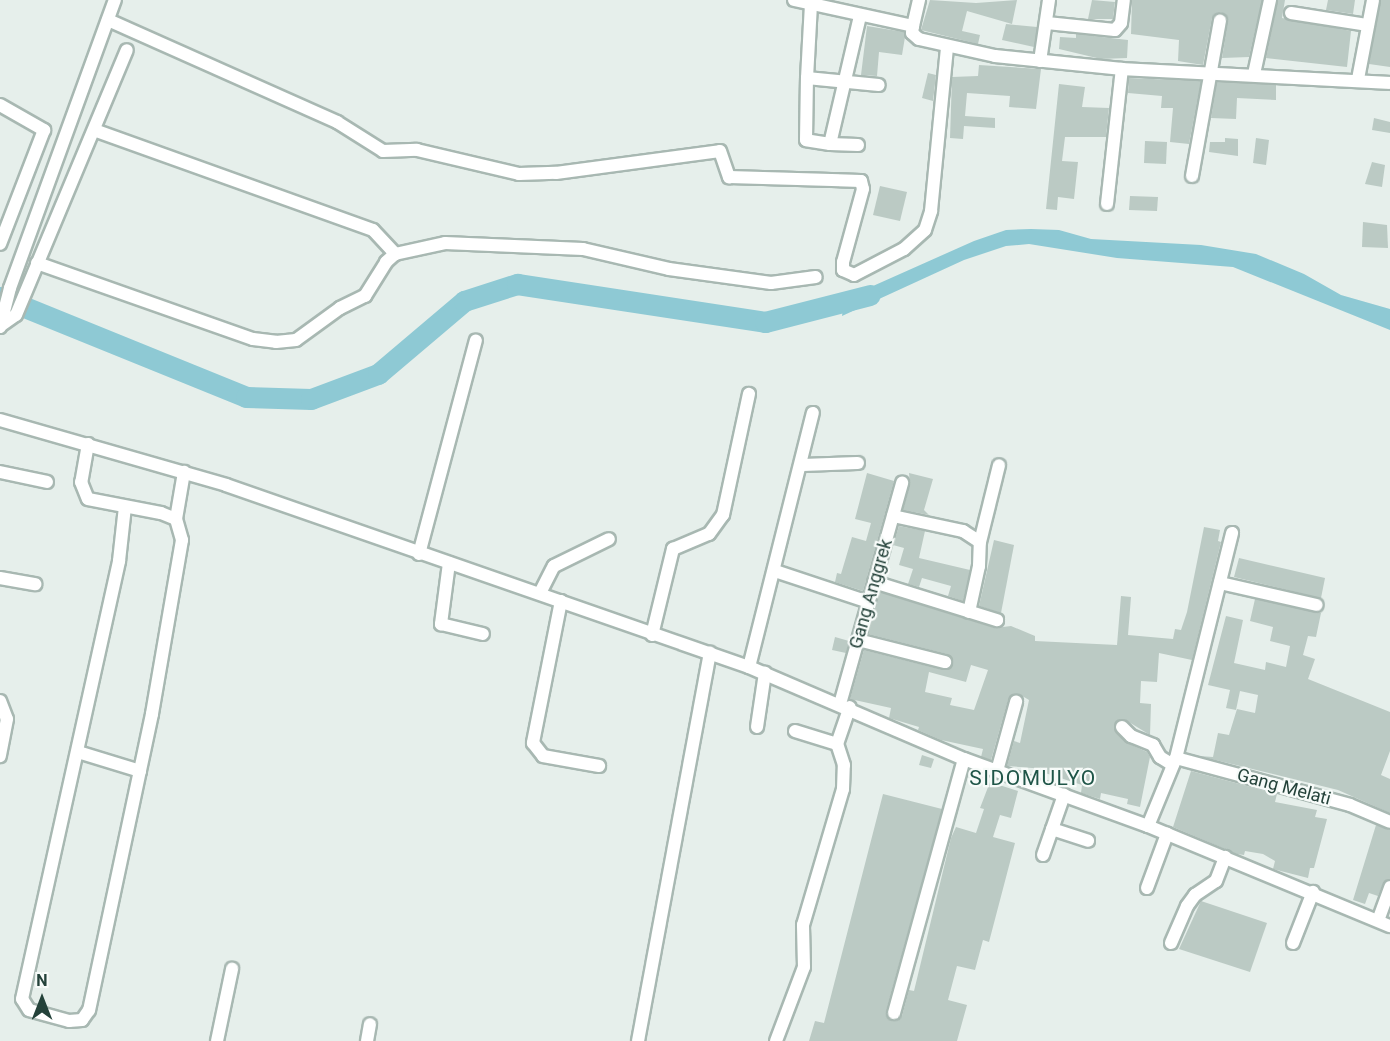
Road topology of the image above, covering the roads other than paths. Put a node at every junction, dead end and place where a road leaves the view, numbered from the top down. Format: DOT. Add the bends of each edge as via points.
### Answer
graph roads {
  1 [pos="115,0"];
  2 [pos="794,0"];
  3 [pos="919,0"];
  4 [pos="1049,0"];
  5 [pos="1124,0"];
  6 [pos="1270,0"];
  7 [pos="1373,0"];
  8 [pos="812,3"];
  9 [pos="1291,13"];
  10 [pos="860,16"];
  11 [pos="108,20"];
  12 [pos="1220,20"];
  13 [pos="1047,23"];
  14 [pos="1368,25"];
  15 [pos="913,26"];
  16 [pos="947,47"];
  17 [pos="127,50"];
  18 [pos="1040,61"];
  19 [pos="1122,69"];
  20 [pos="1210,73"];
  21 [pos="1254,74"];
  22 [pos="807,78"];
  23 [pos="1358,79"];
  24 [pos="843,82"];
  25 [pos="1390,83"];
  26 [pos="879,86"];
  27 [pos="0,105"];
  28 [pos="94,130"];
  29 [pos="830,144"];
  30 [pos="858,145"];
  31 [pos="1192,176"];
  32 [pos="1107,204"];
  33 [pos="0,244"];
  34 [pos="395,254"];
  35 [pos="37,263"];
  36 [pos="816,277"];
  37 [pos="0,326"];
  38 [pos="476,340"];
  39 [pos="749,394"];
  40 [pos="813,413"];
  41 [pos="0,420"];
  42 [pos="88,444"];
  43 [pos="858,464"];
  44 [pos="802,465"];
  45 [pos="999,465"];
  46 [pos="0,472"];
  47 [pos="184,472"];
  48 [pos="47,482"];
  49 [pos="902,483"];
  50 [pos="125,507"];
  51 [pos="893,516"];
  52 [pos="176,519"];
  53 [pos="1232,533"];
  54 [pos="609,539"];
  55 [pos="980,542"];
  56 [pos="419,554"];
  57 [pos="449,563"];
  58 [pos="775,571"];
  59 [pos="0,578"];
  60 [pos="874,582"];
  61 [pos="1220,583"];
  62 [pos="35,584"];
  63 [pos="540,593"];
  64 [pos="561,601"];
  65 [pos="869,602"];
  66 [pos="1317,605"];
  67 [pos="969,612"];
  68 [pos="997,620"];
  69 [pos="483,634"];
  70 [pos="652,635"];
  71 [pos="858,640"];
  72 [pos="710,653"];
  73 [pos="945,662"];
  74 [pos="749,667"];
  75 [pos="765,673"];
  76 [pos="0,701"];
  77 [pos="1016,702"];
  78 [pos="845,706"];
  79 [pos="757,727"];
  80 [pos="1122,727"];
  81 [pos="795,731"];
  82 [pos="837,744"];
  83 [pos="78,752"];
  84 [pos="0,756"];
  85 [pos="964,759"];
  86 [pos="1175,762"];
  87 [pos="599,766"];
  88 [pos="140,771"];
  89 [pos="997,771"];
  90 [pos="1064,795"];
  91 [pos="1390,822"];
  92 [pos="1148,826"];
  93 [pos="1052,829"];
  94 [pos="1167,834"];
  95 [pos="1088,841"];
  96 [pos="1044,855"];
  97 [pos="1225,857"];
  98 [pos="1390,887"];
  99 [pos="1147,888"];
  100 [pos="1313,892"];
  101 [pos="1379,918"];
  102 [pos="1390,926"];
  103 [pos="1172,943"];
  104 [pos="1293,943"];
  105 [pos="232,969"];
  106 [pos="894,1013"];
  107 [pos="370,1024"];
  108 [pos="217,1041"];
  109 [pos="367,1041"];
  110 [pos="638,1041"];
  111 [pos="776,1041"];
  1 -- 11 [label="street"];
  2 -- 8 [label="street"];
  3 -- 15 [label="street"];
  4 -- 13 [label="street"];
  5 -- 13 [label="street" via="1121,23 1115,30"];
  6 -- 21 [label="street"];
  7 -- 14 [label="street"];
  8 -- 10 [label="street"];
  8 -- 22 [label="street"];
  9 -- 14 [label="street"];
  10 -- 15 [label="street"];
  10 -- 24 [label="street"];
  11 -- 16 [label="street" via="337,122 382,151 404,148 493,170 540,174 720,151 729,177 858,180 863,189 843,262 843,270 854,275 904,249 921,236 928,221"];
  11 -- 37 [label="street" via="10,288"];
  12 -- 20 [label="street"];
  13 -- 18 [label="street"];
  14 -- 23 [label="street"];
  15 -- 16 [label="street" via="914,37"];
  16 -- 18 [label="street"];
  17 -- 28 [label="street"];
  18 -- 19 [label="street"];
  19 -- 20 [label="street"];
  19 -- 32 [label="street"];
  20 -- 21 [label="street"];
  20 -- 31 [label="street"];
  21 -- 23 [label="street"];
  22 -- 24 [label="street"];
  22 -- 29 [label="street" via="806,140"];
  23 -- 25 [label="street"];
  24 -- 26 [label="street"];
  24 -- 29 [label="street"];
  27 -- 33 [label="street" via="44,130"];
  28 -- 34 [label="street" via="373,230"];
  28 -- 35 [label="street"];
  29 -- 30 [label="street"];
  34 -- 35 [label="street" via="366,296 296,340 276,342 253,339"];
  34 -- 36 [label="street" via="444,243 489,243 583,249 732,279 771,283"];
  35 -- 37 [label="street" via="16,315"];
  38 -- 56 [label="street"];
  39 -- 70 [label="street" via="723,515 709,534 673,549"];
  40 -- 44 [label="street"];
  41 -- 42 [label="street"];
  42 -- 47 [label="street"];
  42 -- 50 [label="street" via="82,492 98,503"];
  43 -- 44 [label="street"];
  44 -- 58 [label="street"];
  45 -- 55 [label="street"];
  46 -- 48 [label="street"];
  47 -- 52 [label="street"];
  47 -- 56 [label="street"];
  49 -- 51 [label="street, Gang Anggrek"];
  50 -- 52 [label="street"];
  50 -- 83 [label="street" via="119,561"];
  51 -- 55 [label="street" via="963,531"];
  51 -- 60 [label="street, Gang Anggrek"];
  52 -- 88 [label="street" via="182,540"];
  53 -- 61 [label="street"];
  54 -- 63 [label="street" via="554,566"];
  55 -- 67 [label="street"];
  56 -- 57 [label="street"];
  57 -- 63 [label="street"];
  57 -- 69 [label="street" via="441,624"];
  58 -- 65 [label="street"];
  58 -- 74 [label="street"];
  59 -- 62 [label="street"];
  60 -- 65 [label="street, Gang Anggrek"];
  60 -- 67 [label="street"];
  61 -- 66 [label="street"];
  61 -- 86 [label="street"];
  63 -- 64 [label="street"];
  64 -- 70 [label="street"];
  64 -- 87 [label="street" via="533,743 543,756"];
  65 -- 71 [label="street, Gang Anggrek"];
  67 -- 68 [label="street"];
  70 -- 72 [label="street"];
  71 -- 73 [label="street"];
  71 -- 78 [label="street, Gang Anggrek"];
  72 -- 74 [label="street"];
  72 -- 110 [label="street"];
  74 -- 75 [label="street"];
  75 -- 78 [label="street"];
  75 -- 79 [label="street"];
  76 -- 84 [label="street" via="7,719"];
  77 -- 89 [label="street"];
  78 -- 82 [label="street, Gang Anggrek"];
  78 -- 85 [label="street"];
  80 -- 86 [label="street" via="1131,736 1153,745 1160,757"];
  81 -- 82 [label="street"];
  82 -- 111 [label="street" via="844,765 843,789 803,925 801,979"];
  83 -- 88 [label="street"];
  83 -- 88 [label="street" via="22,999 29,1010 44,1017 82,1020 89,1010"];
  85 -- 89 [label="street"];
  85 -- 106 [label="street"];
  86 -- 91 [label="street, Gang Melati" via="1350,805"];
  86 -- 92 [label="street"];
  89 -- 90 [label="street"];
  90 -- 92 [label="street"];
  90 -- 93 [label="street"];
  92 -- 94 [label="street"];
  93 -- 95 [label="street"];
  93 -- 96 [label="street"];
  94 -- 97 [label="street"];
  94 -- 99 [label="street"];
  97 -- 100 [label="street"];
  97 -- 103 [label="street" via="1216,880 1195,895 1188,906"];
  98 -- 101 [label="street"];
  100 -- 101 [label="street"];
  100 -- 104 [label="street"];
  101 -- 102 [label="street"];
  105 -- 108 [label="street"];
  107 -- 109 [label="street"];
}
